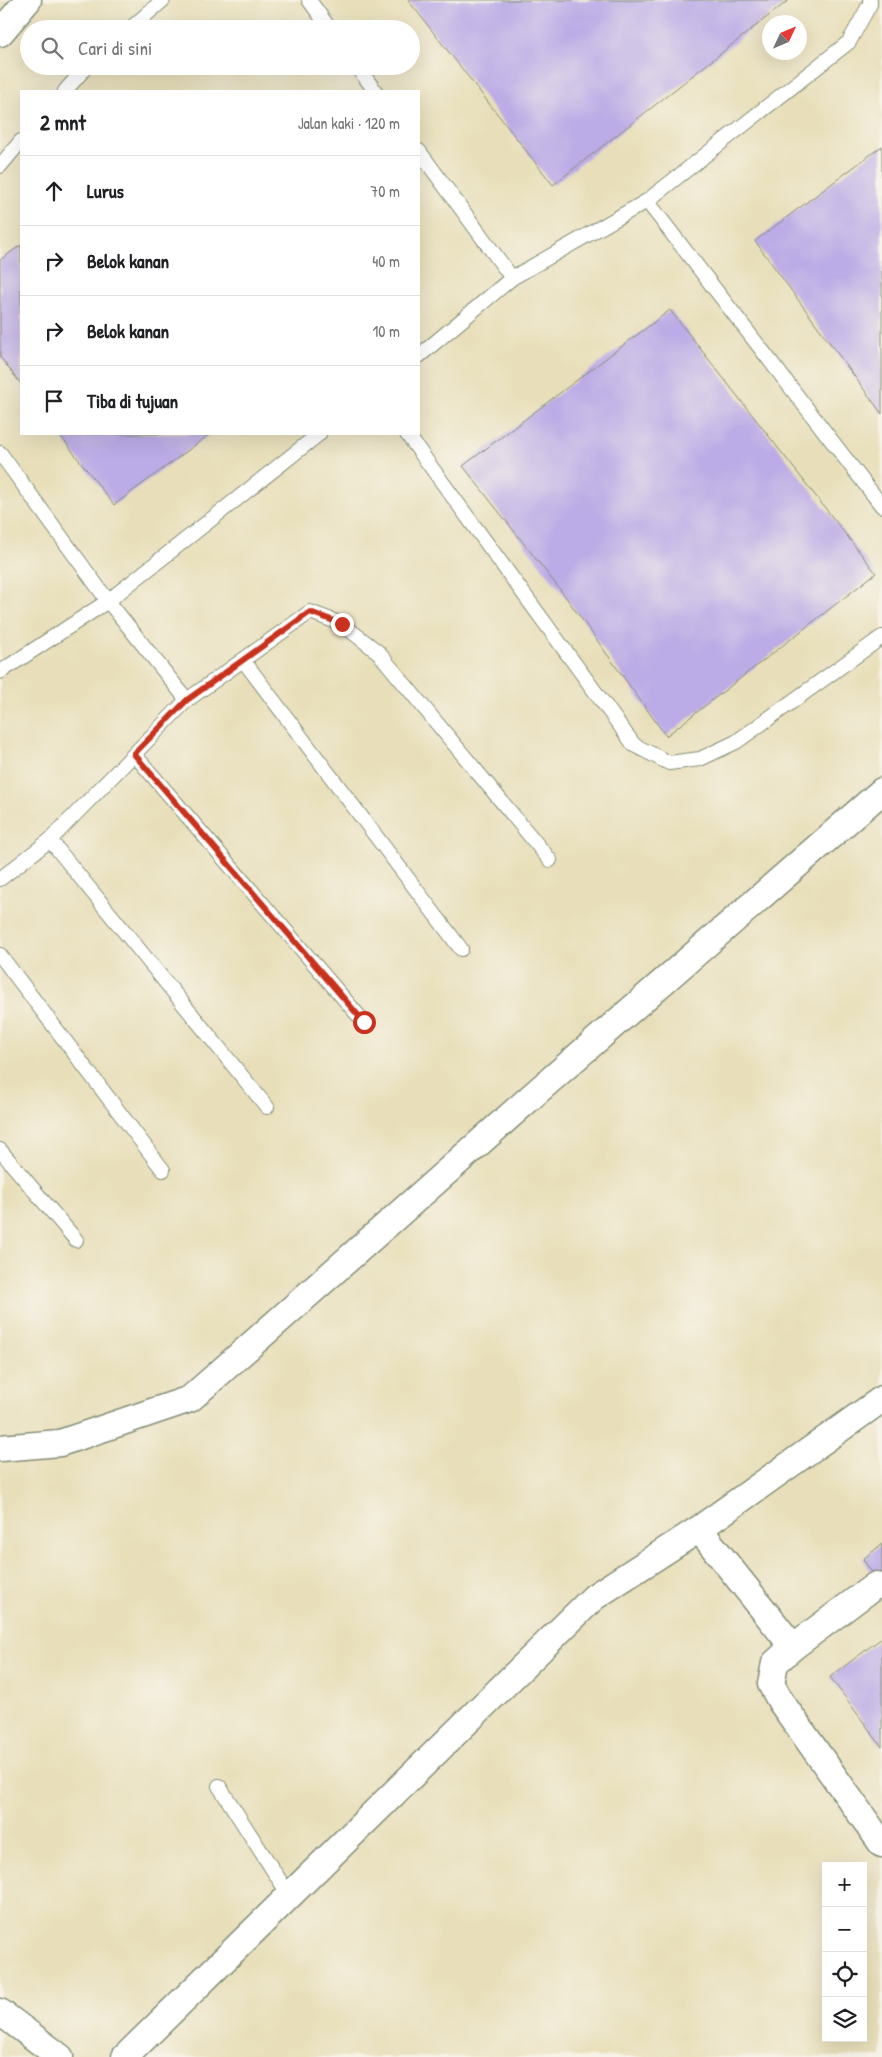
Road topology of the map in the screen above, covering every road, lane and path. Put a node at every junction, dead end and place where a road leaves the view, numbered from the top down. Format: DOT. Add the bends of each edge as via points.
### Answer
graph roads {
  1 [pos="28,0"];
  2 [pos="163,0"];
  3 [pos="309,0"];
  4 [pos="870,0"];
  5 [pos="140,20"];
  6 [pos="323,20"];
  7 [pos="0,32"];
  8 [pos="80,75"];
  9 [pos="363,75"];
  10 [pos="66,90"];
  11 [pos="374,90"];
  12 [pos="20,142"];
  13 [pos="420,152"];
  14 [pos="0,166"];
  15 [pos="647,201"];
  16 [pos="512,278"];
  17 [pos="420,355"];
  18 [pos="318,435"];
  19 [pos="408,435"];
  20 [pos="0,453"];
  21 [pos="882,506"];
  22 [pos="108,601"];
  23 [pos="882,637"];
  24 [pos="243,660"];
  25 [pos="0,672"];
  26 [pos="187,700"];
  27 [pos="134,754"];
  28 [pos="882,791"];
  29 [pos="50,840"];
  30 [pos="550,860"];
  31 [pos="0,879"];
  32 [pos="461,949"];
  33 [pos="0,955"];
  34 [pos="364,1022"];
  35 [pos="268,1108"];
  36 [pos="0,1150"];
  37 [pos="163,1170"];
  38 [pos="76,1240"];
  39 [pos="882,1399"];
  40 [pos="0,1448"];
  41 [pos="699,1529"];
  42 [pos="876,1585"];
  43 [pos="793,1647"];
  44 [pos="219,1786"];
  45 [pos="882,1844"];
  46 [pos="289,1895"];
  47 [pos="0,2012"];
  48 [pos="60,2057"];
  49 [pos="125,2057"];
  1 -- 7 [label="street"];
  2 -- 5 [label="lane"];
  3 -- 6 [label="lane"];
  4 -- 15 [label="lane" via="849,42"];
  8 -- 10 [label="lane"];
  9 -- 11 [label="lane"];
  12 -- 14 [label="lane"];
  13 -- 16 [label="lane"];
  15 -- 16 [label="lane"];
  15 -- 21 [label="lane"];
  16 -- 17 [label="lane"];
  18 -- 22 [label="lane"];
  19 -- 23 [label="lane" via="634,745 669,764 700,759 736,742"];
  20 -- 22 [label="lane"];
  22 -- 25 [label="lane"];
  22 -- 26 [label="lane"];
  24 -- 26 [label="lane"];
  24 -- 30 [label="lane" via="310,612 342,624 378,652"];
  24 -- 32 [label="lane"];
  26 -- 27 [label="lane"];
  27 -- 29 [label="lane"];
  27 -- 34 [label="lane"];
  28 -- 40 [label="street" via="190,1399 60,1443"];
  29 -- 31 [label="lane"];
  29 -- 35 [label="lane"];
  33 -- 37 [label="lane"];
  36 -- 38 [label="lane"];
  39 -- 41 [label="street"];
  41 -- 43 [label="street"];
  41 -- 46 [label="street" via="594,1597"];
  42 -- 43 [label="street"];
  43 -- 45 [label="street" via="774,1663 772,1684 781,1702"];
  44 -- 46 [label="lane"];
  46 -- 49 [label="street"];
  47 -- 48 [label="street"];
}
